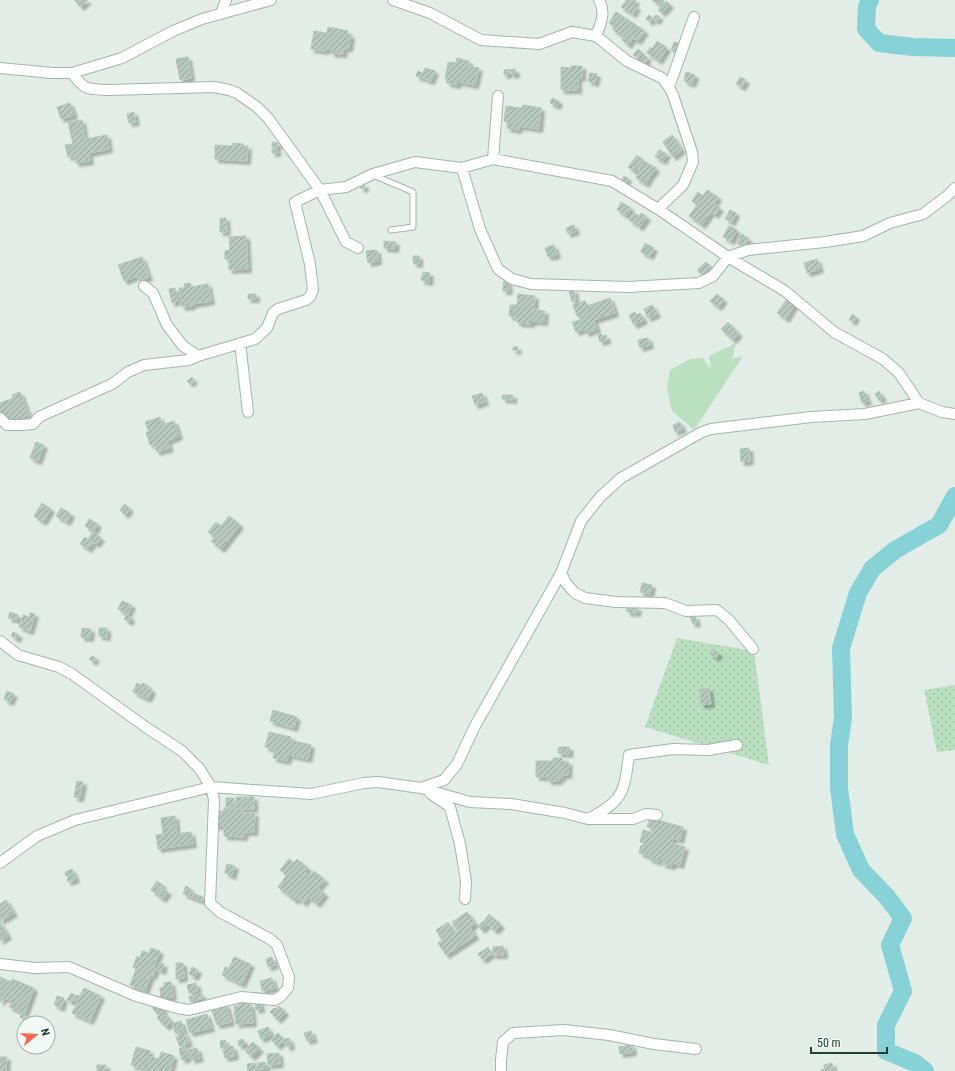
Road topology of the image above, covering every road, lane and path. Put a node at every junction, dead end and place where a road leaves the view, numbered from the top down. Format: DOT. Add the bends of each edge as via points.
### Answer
graph roads {
  1 [pos="226,0"];
  2 [pos="271,0"];
  3 [pos="393,0"];
  4 [pos="599,0"];
  5 [pos="221,14"];
  6 [pos="694,17"];
  7 [pos="596,36"];
  8 [pos="0,68"];
  9 [pos="72,73"];
  10 [pos="669,87"];
  11 [pos="498,96"];
  12 [pos="493,159"];
  13 [pos="462,168"];
  14 [pos="372,174"];
  15 [pos="955,188"];
  16 [pos="320,190"];
  17 [pos="658,209"];
  18 [pos="391,230"];
  19 [pos="358,248"];
  20 [pos="728,257"];
  21 [pos="144,286"];
  22 [pos="240,343"];
  23 [pos="198,356"];
  24 [pos="919,403"];
  25 [pos="248,412"];
  26 [pos="955,414"];
  27 [pos="0,418"];
  28 [pos="561,573"];
  29 [pos="0,641"];
  30 [pos="754,649"];
  31 [pos="737,746"];
  32 [pos="211,787"];
  33 [pos="421,788"];
  34 [pos="657,815"];
  35 [pos="588,819"];
  36 [pos="0,863"];
  37 [pos="465,899"];
  38 [pos="0,964"];
  39 [pos="696,1049"];
  40 [pos="501,1071"];
  1 -- 5 [label="street"];
  2 -- 5 [label="street"];
  3 -- 7 [label="street" via="430,13 481,40 539,44 572,32"];
  4 -- 7 [label="street" via="602,16"];
  5 -- 9 [label="street" via="173,31 122,58"];
  6 -- 10 [label="street"];
  7 -- 10 [label="street" via="627,62 662,78"];
  8 -- 9 [label="street"];
  9 -- 16 [label="street" via="82,86 94,89 214,87 237,93 268,118"];
  10 -- 17 [label="street" via="692,152 693,162 683,185"];
  11 -- 12 [label="street"];
  12 -- 13 [label="street"];
  12 -- 17 [label="street" via="612,181"];
  13 -- 14 [label="street" via="415,162"];
  13 -- 20 [label="street" via="480,229 498,269 512,279 531,284 628,287 699,283 713,276"];
  14 -- 16 [label="street" via="346,186"];
  14 -- 18 [label="lane" via="413,192 413,227"];
  15 -- 20 [label="street" via="922,214 863,236 748,250"];
  16 -- 19 [label="street" via="346,242"];
  16 -- 22 [label="street" via="295,202 310,264 310,297 278,309 261,335"];
  17 -- 20 [label="street"];
  20 -- 24 [label="street" via="785,291 834,332 883,359 899,373"];
  21 -- 23 [label="street" via="153,293 167,325 183,346"];
  22 -- 23 [label="street"];
  22 -- 25 [label="street"];
  23 -- 27 [label="street" via="189,360 144,365 128,372 112,384 39,417 33,424 7,425"];
  24 -- 26 [label="street"];
  24 -- 28 [label="street" via="865,414 811,417 702,432 620,478 600,497 582,521"];
  28 -- 30 [label="street" via="575,593 585,598 616,602 665,603 686,611 717,610"];
  28 -- 33 [label="street" via="475,726 457,764 444,780"];
  29 -- 32 [label="street" via="18,655 59,667 72,674 182,751"];
  31 -- 35 [label="street" via="708,750 673,749 629,755 625,784 617,800"];
  32 -- 33 [label="street" via="311,794 378,782"];
  32 -- 36 [label="street" via="75,820 37,836"];
  32 -- 38 [label="street" via="214,800 210,903 220,912 277,945 289,977 288,988 281,996 275,1000 241,997 189,1010 136,996 69,967 35,968"];
  33 -- 35 [label="street" via="470,802 511,804"];
  33 -- 37 [label="street" via="450,807 460,844 466,881"];
  34 -- 35 [label="street" via="646,814 633,819"];
  39 -- 40 [label="street" via="564,1030 513,1033 503,1042"];
}
